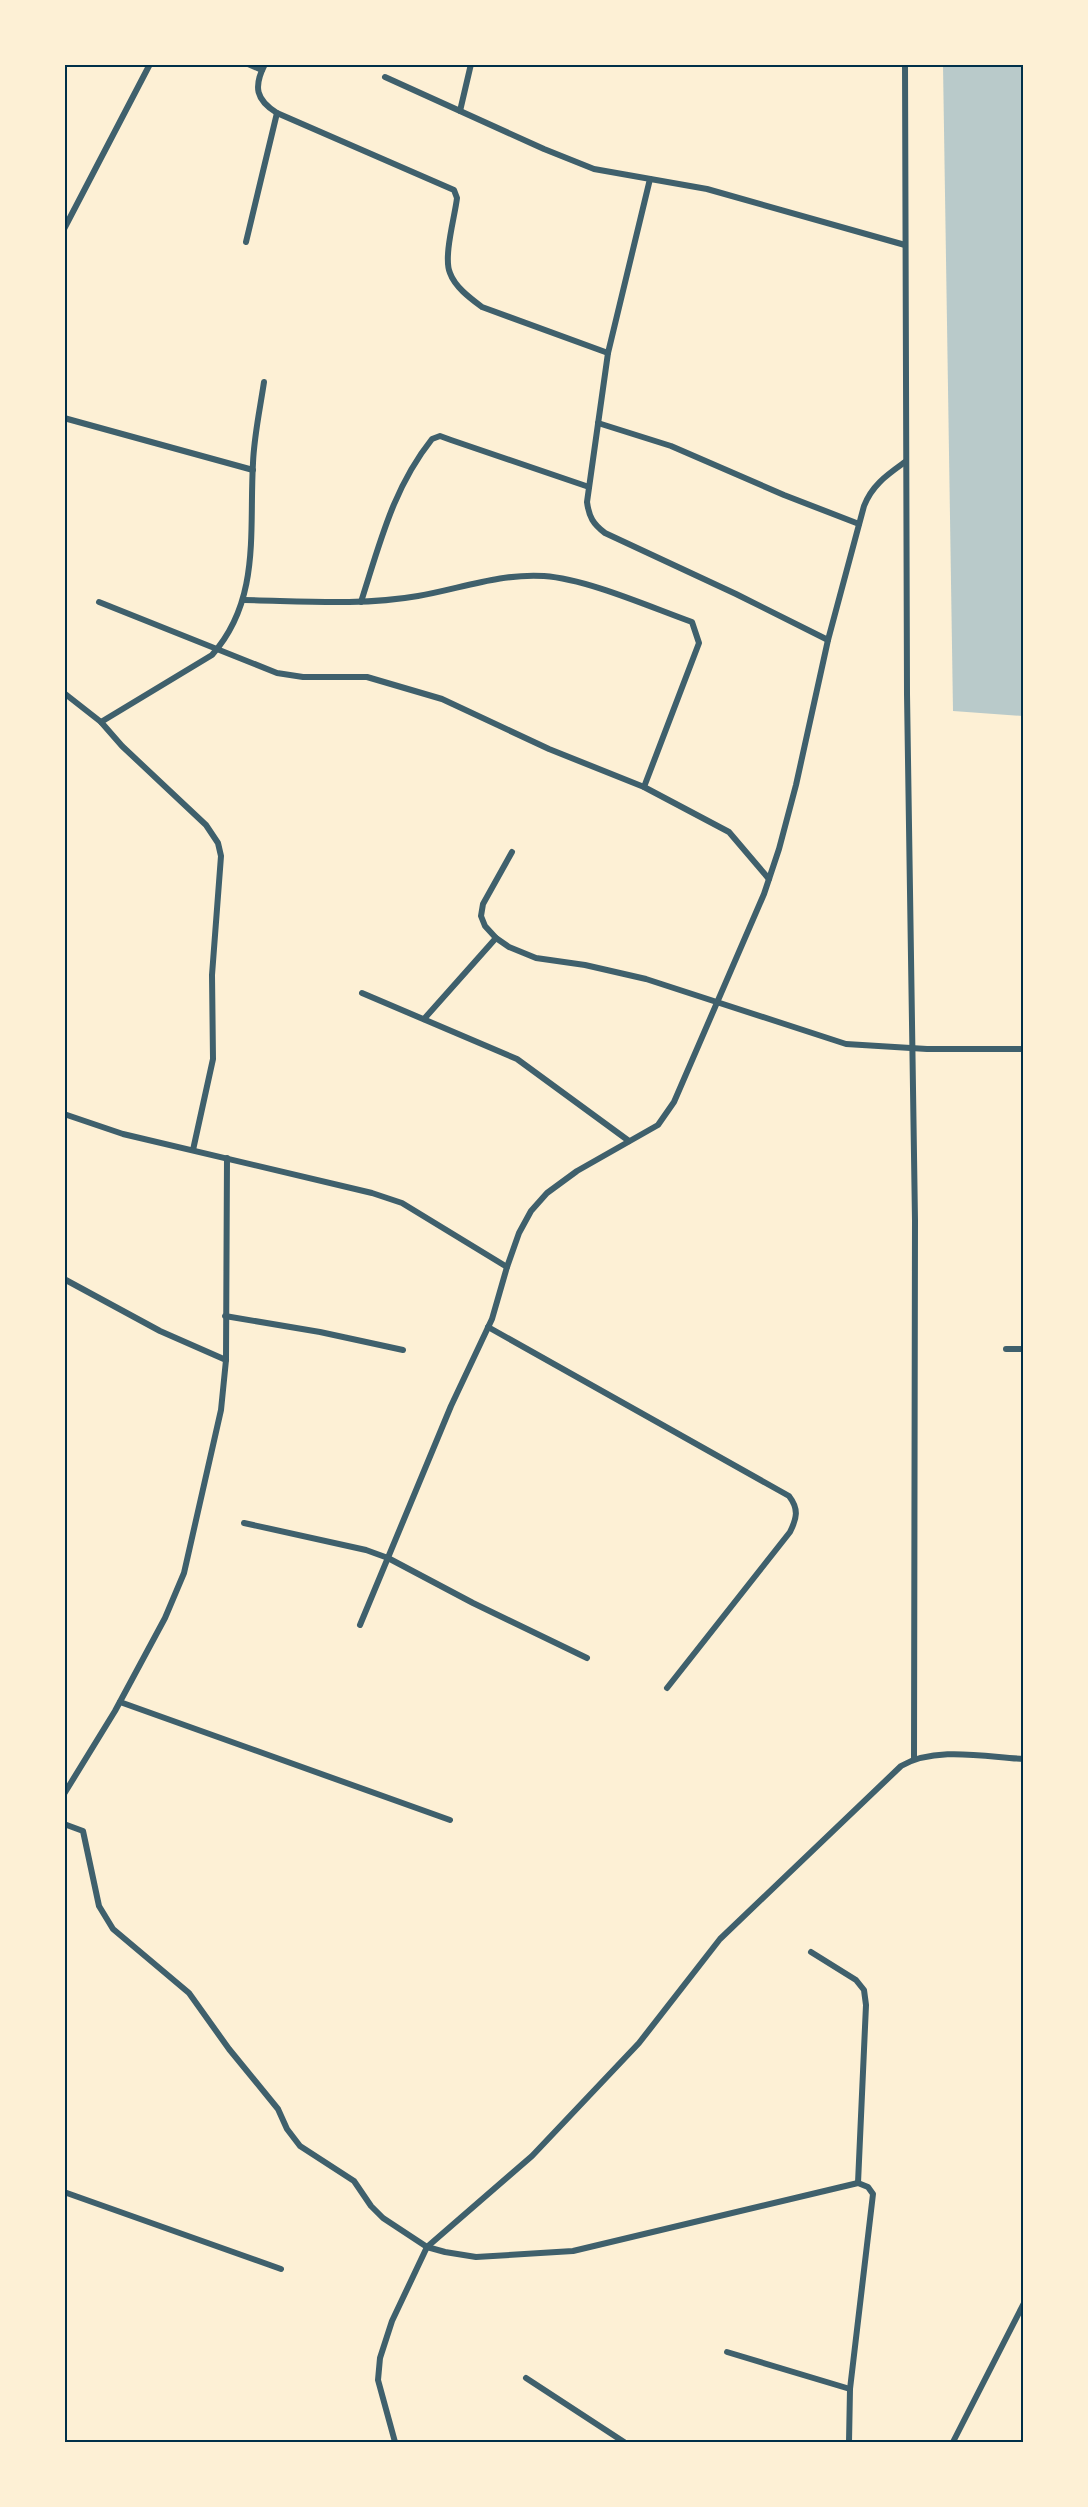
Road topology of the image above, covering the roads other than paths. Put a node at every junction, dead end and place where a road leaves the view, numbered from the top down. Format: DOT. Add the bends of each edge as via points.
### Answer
graph roads {
  1 [pos="150,64"];
  2 [pos="248,64"];
  3 [pos="471,64"];
  4 [pos="905,64"];
  5 [pos="263,67"];
  6 [pos="385,76"];
  7 [pos="460,111"];
  8 [pos="277,113"];
  9 [pos="650,179"];
  10 [pos="64,229"];
  11 [pos="246,242"];
  12 [pos="904,245"];
  13 [pos="608,353"];
  14 [pos="264,382"];
  15 [pos="64,418"];
  16 [pos="598,423"];
  17 [pos="905,462"];
  18 [pos="253,470"];
  19 [pos="589,487"];
  20 [pos="859,524"];
  21 [pos="244,600"];
  22 [pos="99,602"];
  23 [pos="361,602"];
  24 [pos="828,640"];
  25 [pos="217,650"];
  26 [pos="64,693"];
  27 [pos="101,722"];
  28 [pos="644,787"];
  29 [pos="512,852"];
  30 [pos="769,879"];
  31 [pos="496,938"];
  32 [pos="362,993"];
  33 [pos="718,1004"];
  34 [pos="424,1019"];
  35 [pos="913,1048"];
  36 [pos="1023,1049"];
  37 [pos="64,1114"];
  38 [pos="629,1141"];
  39 [pos="193,1150"];
  40 [pos="227,1158"];
  41 [pos="507,1267"];
  42 [pos="64,1280"];
  43 [pos="225,1316"];
  44 [pos="488,1327"];
  45 [pos="1006,1349"];
  46 [pos="1023,1349"];
  47 [pos="403,1350"];
  48 [pos="226,1360"];
  49 [pos="244,1523"];
  50 [pos="388,1558"];
  51 [pos="360,1625"];
  52 [pos="587,1658"];
  53 [pos="667,1688"];
  54 [pos="120,1702"];
  55 [pos="914,1758"];
  56 [pos="1023,1759"];
  57 [pos="64,1794"];
  58 [pos="450,1820"];
  59 [pos="64,1824"];
  60 [pos="812,1952"];
  61 [pos="858,2183"];
  62 [pos="64,2192"];
  63 [pos="427,2247"];
  64 [pos="281,2268"];
  65 [pos="1023,2303"];
  66 [pos="727,2352"];
  67 [pos="526,2378"];
  68 [pos="850,2390"];
  69 [pos="395,2442"];
  70 [pos="624,2442"];
  71 [pos="849,2442"];
  72 [pos="953,2442"];
  1 -- 10 [label="street"];
  2 -- 5 [label="street"];
  3 -- 7 [label="street"];
  4 -- 12 [label="street"];
  5 -- 8 [label="street" via="258,91 264,105"];
  6 -- 7 [label="street"];
  7 -- 9 [label="street" via="594,169"];
  8 -- 11 [label="street"];
  8 -- 13 [label="street" via="454,190 457,198 449,273 469,297 482,307"];
  9 -- 12 [label="street" via="707,189"];
  9 -- 13 [label="street"];
  12 -- 17 [label="street"];
  13 -- 16 [label="street"];
  14 -- 18 [label="street"];
  15 -- 18 [label="street"];
  16 -- 19 [label="street"];
  16 -- 20 [label="street" via="671,446"];
  17 -- 20 [label="street" via="869,492"];
  17 -- 35 [label="street"];
  18 -- 21 [label="street"];
  19 -- 23 [label="street" via="440,436 432,439 404,479"];
  19 -- 24 [label="street" via="589,517 605,534"];
  20 -- 24 [label="street"];
  21 -- 23 [label="street"];
  21 -- 25 [label="street"];
  22 -- 25 [label="street"];
  23 -- 28 [label="street" via="417,596 514,576 545,576 574,581 692,622 699,643"];
  24 -- 30 [label="street" via="796,785"];
  25 -- 27 [label="street"];
  25 -- 28 [label="street" via="277,673 367,677 442,699 549,749"];
  26 -- 27 [label="street"];
  27 -- 39 [label="street" via="206,825 221,856 212,975 213,1059"];
  28 -- 30 [label="street" via="729,832"];
  29 -- 31 [label="street" via="483,904 485,926"];
  30 -- 33 [label="street"];
  31 -- 33 [label="street" via="536,958 646,979"];
  31 -- 34 [label="street"];
  32 -- 34 [label="street"];
  33 -- 35 [label="street" via="846,1044"];
  33 -- 38 [label="street" via="665,1118"];
  34 -- 38 [label="street" via="517,1059"];
  35 -- 36 [label="street"];
  35 -- 55 [label="street"];
  37 -- 39 [label="street" via="123,1134"];
  38 -- 41 [label="street" via="547,1193 519,1233"];
  39 -- 40 [label="street"];
  40 -- 41 [label="street" via="402,1203"];
  40 -- 43 [label="street"];
  41 -- 44 [label="street"];
  42 -- 48 [label="street" via="160,1332"];
  43 -- 47 [label="street"];
  43 -- 48 [label="street"];
  44 -- 50 [label="street"];
  44 -- 53 [label="street" via="789,1496 797,1506 790,1532"];
  45 -- 46 [label="street"];
  48 -- 54 [label="street" via="221,1410 184,1573"];
  49 -- 50 [label="street"];
  50 -- 51 [label="street"];
  50 -- 52 [label="street"];
  54 -- 57 [label="street"];
  54 -- 58 [label="street"];
  55 -- 56 [label="street" via="950,1755"];
  55 -- 63 [label="street" via="867,1797 720,1939 639,2043 532,2156"];
  59 -- 63 [label="street" via="83,1831 99,1906 113,1929 189,1993 278,2109 300,2146 354,2181 383,2218"];
  60 -- 61 [label="street" via="856,1980 864,1990 867,2005"];
  61 -- 63 [label="street" via="573,2251 476,2257"];
  61 -- 68 [label="street" via="873,2194"];
  62 -- 64 [label="street"];
  63 -- 69 [label="street" via="392,2321 380,2358 378,2379"];
  65 -- 72 [label="street"];
  66 -- 68 [label="street"];
  67 -- 70 [label="street"];
  68 -- 71 [label="street"];
}
